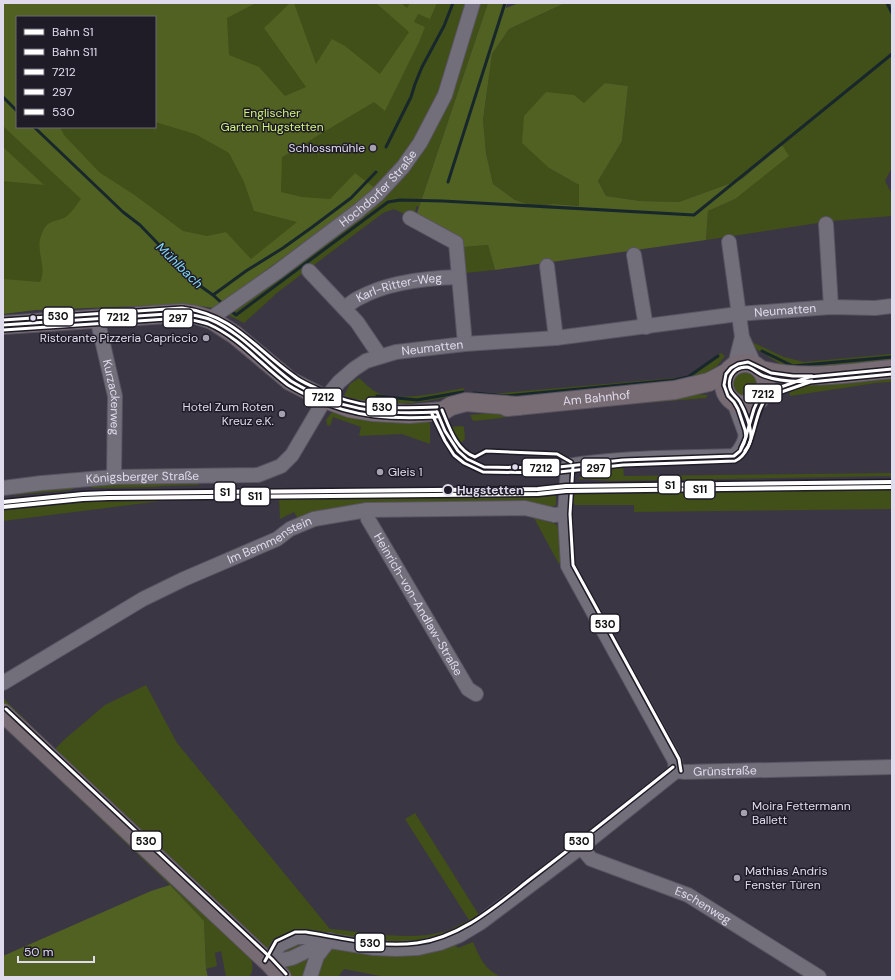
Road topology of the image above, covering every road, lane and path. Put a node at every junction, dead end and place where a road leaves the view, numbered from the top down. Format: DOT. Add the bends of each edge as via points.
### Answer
graph roads {
  1 [pos="473,3"];
  2 [pos="410,218"];
  3 [pos="826,224"];
  4 [pos="729,242"];
  5 [pos="634,255"];
  6 [pos="547,266"];
  7 [pos="309,271"];
  8 [pos="458,277"];
  9 [pos="892,306"];
  10 [pos="831,307"];
  11 [pos="344,308"];
  12 [pos="221,313"];
  13 [pos="738,314"];
  14 [pos="97,318"];
  15 [pos="3,325"];
  16 [pos="646,327"];
  17 [pos="742,337"];
  18 [pos="556,338"];
  19 [pos="465,344"];
  20 [pos="380,356"];
  21 [pos="757,367"];
  22 [pos="731,369"];
  23 [pos="892,369"];
  24 [pos="809,377"];
  25 [pos="675,390"];
  26 [pos="761,397"];
  27 [pos="325,399"];
  28 [pos="732,400"];
  29 [pos="746,436"];
  30 [pos="114,477"];
  31 [pos="3,488"];
  32 [pos="368,510"];
  33 [pos="565,514"];
  34 [pos="3,683"];
  35 [pos="476,694"];
  36 [pos="3,713"];
  37 [pos="892,767"];
  38 [pos="676,771"];
  39 [pos="581,847"];
  40 [pos="330,940"];
  41 [pos="269,963"];
  42 [pos="282,977"];
  43 [pos="310,977"];
  44 [pos="819,977"];
  1 -- 12 [label="street, Hochdorfer Straße" via="445,95 420,142 403,167 358,211"];
  2 -- 8 [label="street" via="456,243"];
  3 -- 10 [label="street, Neumatten"];
  4 -- 13 [label="street, Neumatten"];
  5 -- 16 [label="street"];
  6 -- 18 [label="street"];
  7 -- 11 [label="street, Karl-Ritter-Weg"];
  8 -- 11 [label="street, Karl-Ritter-Weg" via="428,278 378,289"];
  8 -- 19 [label="street"];
  9 -- 10 [label="street, Neumatten"];
  10 -- 13 [label="street, Neumatten"];
  11 -- 20 [label="street, Karl-Ritter-Weg"];
  12 -- 14 [label="main road, Am Bahnhof"];
  12 -- 27 [label="main road, Am Bahnhof" via="235,335 290,380"];
  13 -- 16 [label="street, Neumatten"];
  13 -- 17 [label="street, Neumatten"];
  14 -- 15 [label="main road, Am Bahnhof"];
  14 -- 30 [label="street, Kurzackerweg" via="115,396"];
  16 -- 18 [label="street, Neumatten"];
  17 -- 21 [label="street, Neumatten"];
  17 -- 22 [label="street, Neumatten"];
  18 -- 19 [label="street, Neumatten"];
  19 -- 20 [label="street, Neumatten"];
  20 -- 27 [label="street, Neumatten" via="354,368"];
  21 -- 22 [label="main road, Am Bahnhof" via="746,362"];
  21 -- 24 [label="main road, Am Bahnhof"];
  21 -- 26 [label="main road" via="765,375 766,383"];
  22 -- 25 [label="main road, Am Bahnhof" via="709,382"];
  22 -- 28 [label="main road" via="724,380 724,387"];
  23 -- 24 [label="main road, Am Bahnhof"];
  24 -- 26 [label="main road, Am Bahnhof"];
  25 -- 27 [label="main road, Am Bahnhof" via="518,406 466,402 443,411 409,414 349,408"];
  25 -- 28 [label="main road, Am Bahnhof" via="710,392"];
  26 -- 28 [label="main road, Am Bahnhof" via="747,405"];
  26 -- 29 [label="street"];
  27 -- 30 [label="street, Königsberger Straße" via="292,455 281,466 258,475"];
  28 -- 29 [label="street"];
  29 -- 33 [label="street" via="740,451 734,456 623,460 568,466"];
  30 -- 31 [label="street, Königsberger Straße"];
  32 -- 33 [label="street, Im Bemmenstein" via="525,508 554,515"];
  32 -- 34 [label="street, Im Bemmenstein" via="314,519 290,529 277,539 134,605"];
  32 -- 35 [label="street, Heinrich-von-Andlaw-Straße" via="368,519 468,690"];
  33 -- 38 [label="street" via="568,566 675,761"];
  36 -- 41 [label="main road"];
  37 -- 38 [label="street, Grünstraße"];
  38 -- 39 [label="street, Grünstraße"];
  39 -- 40 [label="street, Grünstraße" via="480,924 440,943 396,949"];
  39 -- 44 [label="street, Eschenweg" via="591,859 688,895"];
  40 -- 41 [label="street" via="292,958"];
  40 -- 43 [label="street" via="317,956"];
  41 -- 42 [label="main road"];
}
